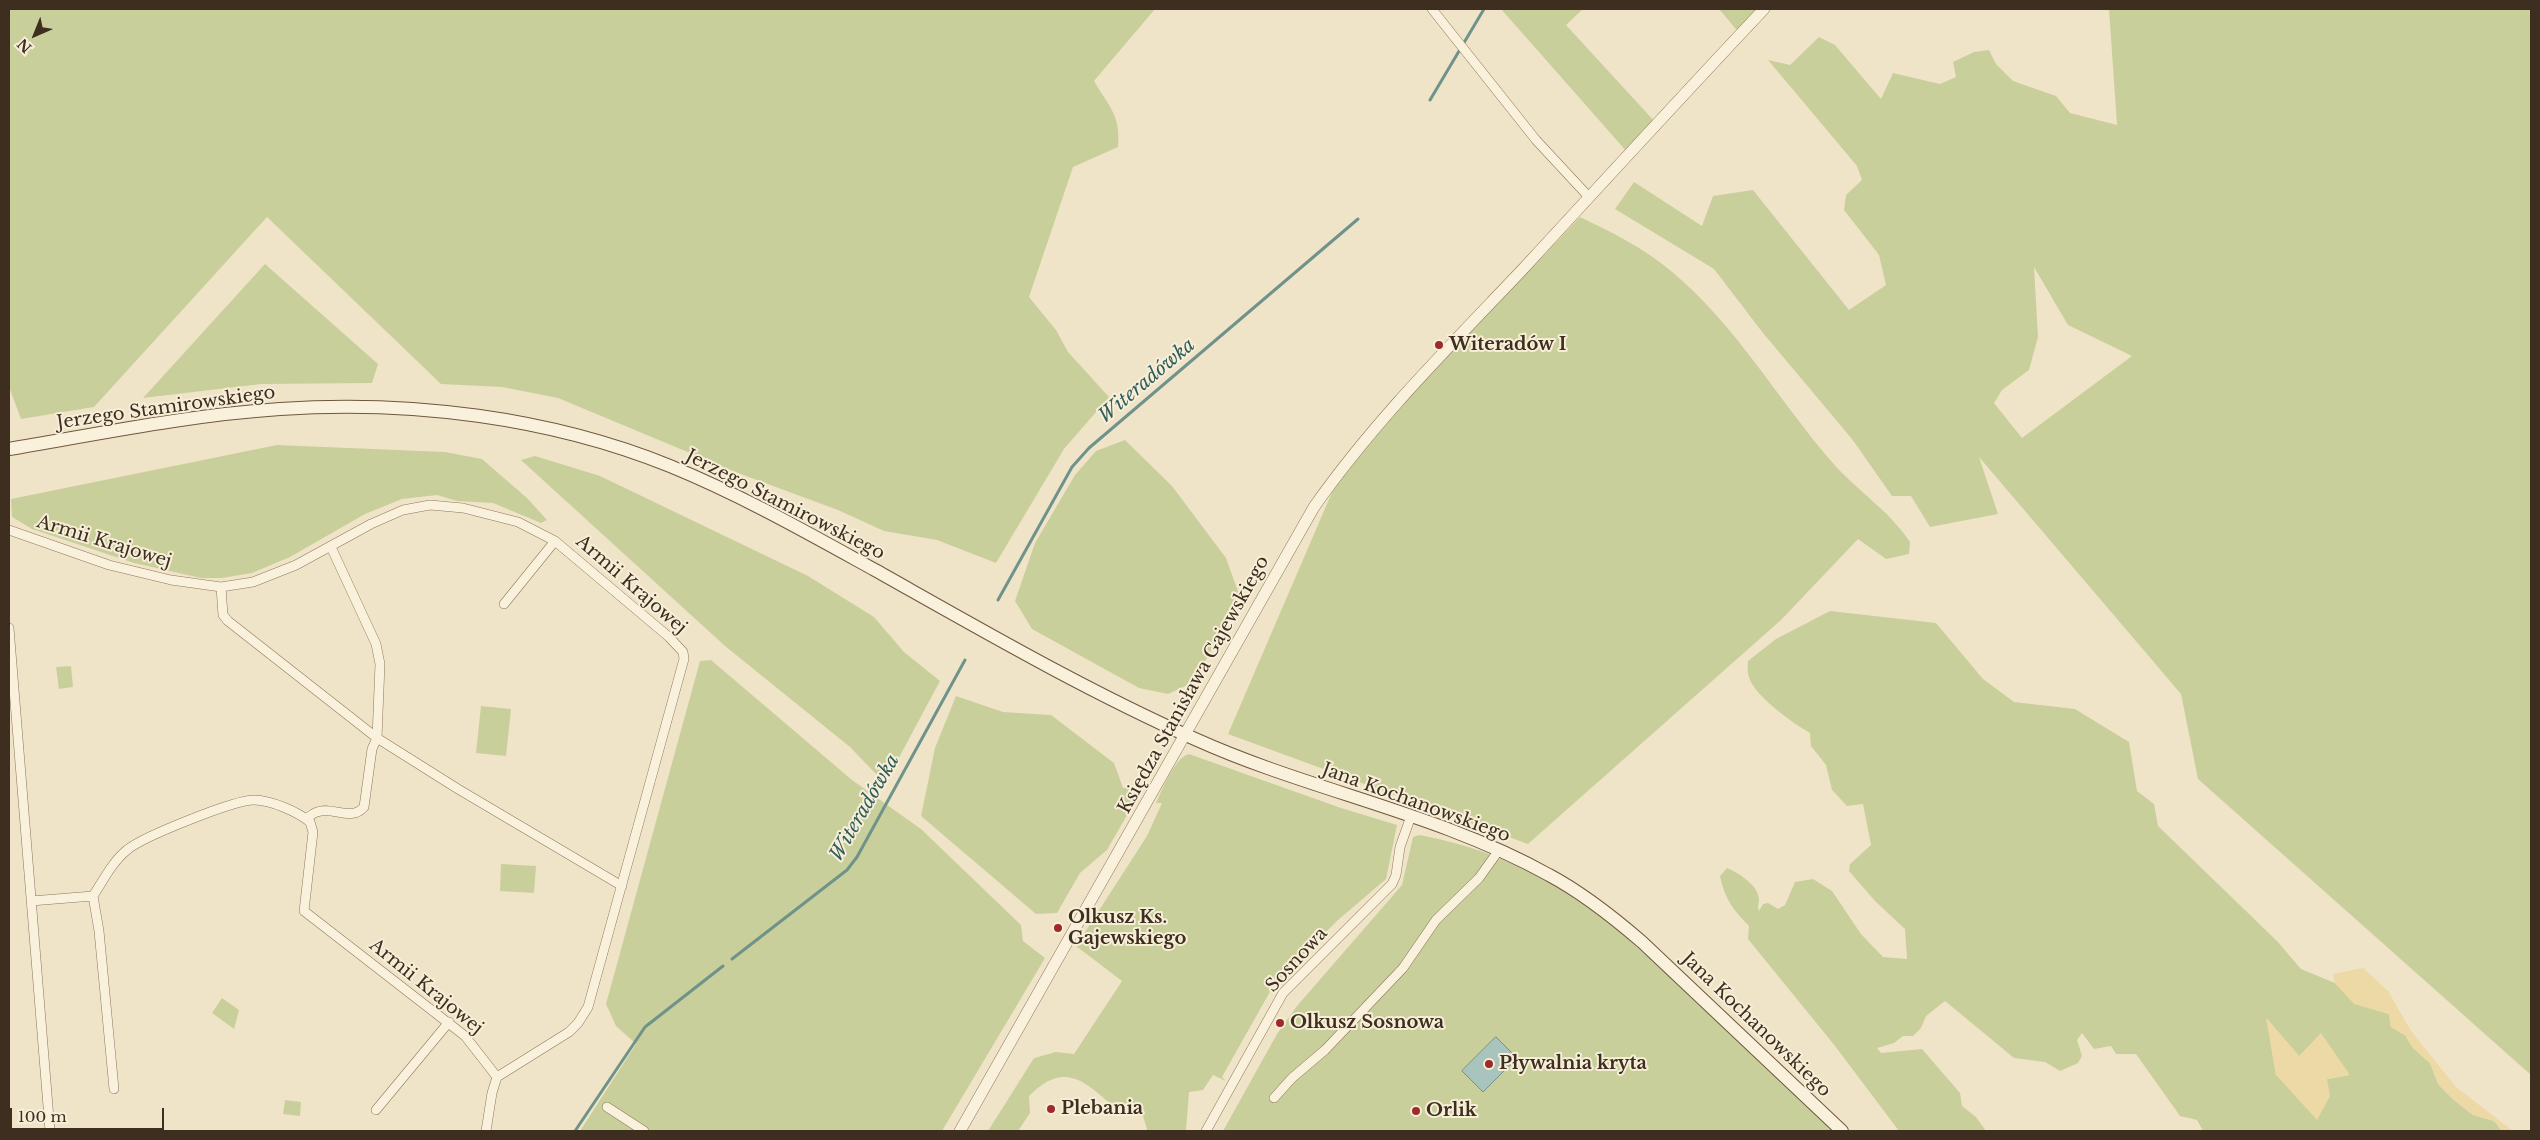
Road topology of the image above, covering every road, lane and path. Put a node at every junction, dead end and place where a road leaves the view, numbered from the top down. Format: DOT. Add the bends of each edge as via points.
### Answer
graph roads {
  1 [pos="1432,9"];
  2 [pos="1764,9"];
  3 [pos="1588,196"];
  4 [pos="9,449"];
  5 [pos="9,530"];
  6 [pos="555,541"];
  7 [pos="331,547"];
  8 [pos="221,587"];
  9 [pos="504,604"];
  10 [pos="9,628"];
  11 [pos="1185,735"];
  12 [pos="377,738"];
  13 [pos="1411,816"];
  14 [pos="306,819"];
  15 [pos="1498,850"];
  16 [pos="622,886"];
  17 [pos="93,896"];
  18 [pos="31,901"];
  19 [pos="449,1022"];
  20 [pos="497,1077"];
  21 [pos="114,1089"];
  22 [pos="1274,1098"];
  23 [pos="607,1106"];
  24 [pos="376,1110"];
  25 [pos="50,1131"];
  26 [pos="486,1131"];
  27 [pos="644,1131"];
  28 [pos="960,1131"];
  29 [pos="1206,1131"];
  30 [pos="1842,1131"];
  1 -- 3 [label="street" via="1536,140"];
  2 -- 3 [label="street, Księdza Stanisława Gajewskiego"];
  3 -- 11 [label="street, Księdza Stanisława Gajewskiego" via="1340,470 1314,507"];
  4 -- 11 [label="main road, Jerzego Stamirowskiego" via="209,416 281,409 371,408 454,413 545,428 612,446 726,490 1123,705"];
  5 -- 8 [label="street, Armii Krajowej" via="109,565 171,580"];
  6 -- 7 [label="street, Armii Krajowej" via="498,516 430,505 391,515"];
  6 -- 9 [label="street"];
  6 -- 16 [label="street, Armii Krajowej" via="683,652 684,659"];
  7 -- 8 [label="street, Armii Krajowej" via="253,582"];
  7 -- 12 [label="street" via="376,644 380,664"];
  8 -- 12 [label="street" via="222,615 228,621"];
  10 -- 18 [label="street"];
  11 -- 13 [label="main road, Jana Kochanowskiego" via="1258,766"];
  11 -- 28 [label="street, Księdza Stanisława Gajewskiego"];
  12 -- 14 [label="street" via="372,749 367,799 360,813 318,811"];
  12 -- 16 [label="street"];
  13 -- 15 [label="main road, Jana Kochanowskiego"];
  13 -- 29 [label="street, Sosnowa" via="1392,884 1283,993"];
  14 -- 17 [label="street" via="262,801 224,807 128,849"];
  14 -- 19 [label="street, Armii Krajowej" via="313,832 304,911"];
  15 -- 22 [label="street" via="1479,878 1436,920 1403,968"];
  15 -- 30 [label="main road, Jana Kochanowskiego" via="1550,875 1610,915"];
  16 -- 20 [label="street, Armii Krajowej" via="588,1008 578,1023 556,1041"];
  17 -- 18 [label="street"];
  17 -- 21 [label="street"];
  18 -- 25 [label="street"];
  19 -- 20 [label="street, Armii Krajowej" via="465,1036"];
  19 -- 24 [label="street"];
  20 -- 26 [label="street"];
  23 -- 27 [label="street"];
}
